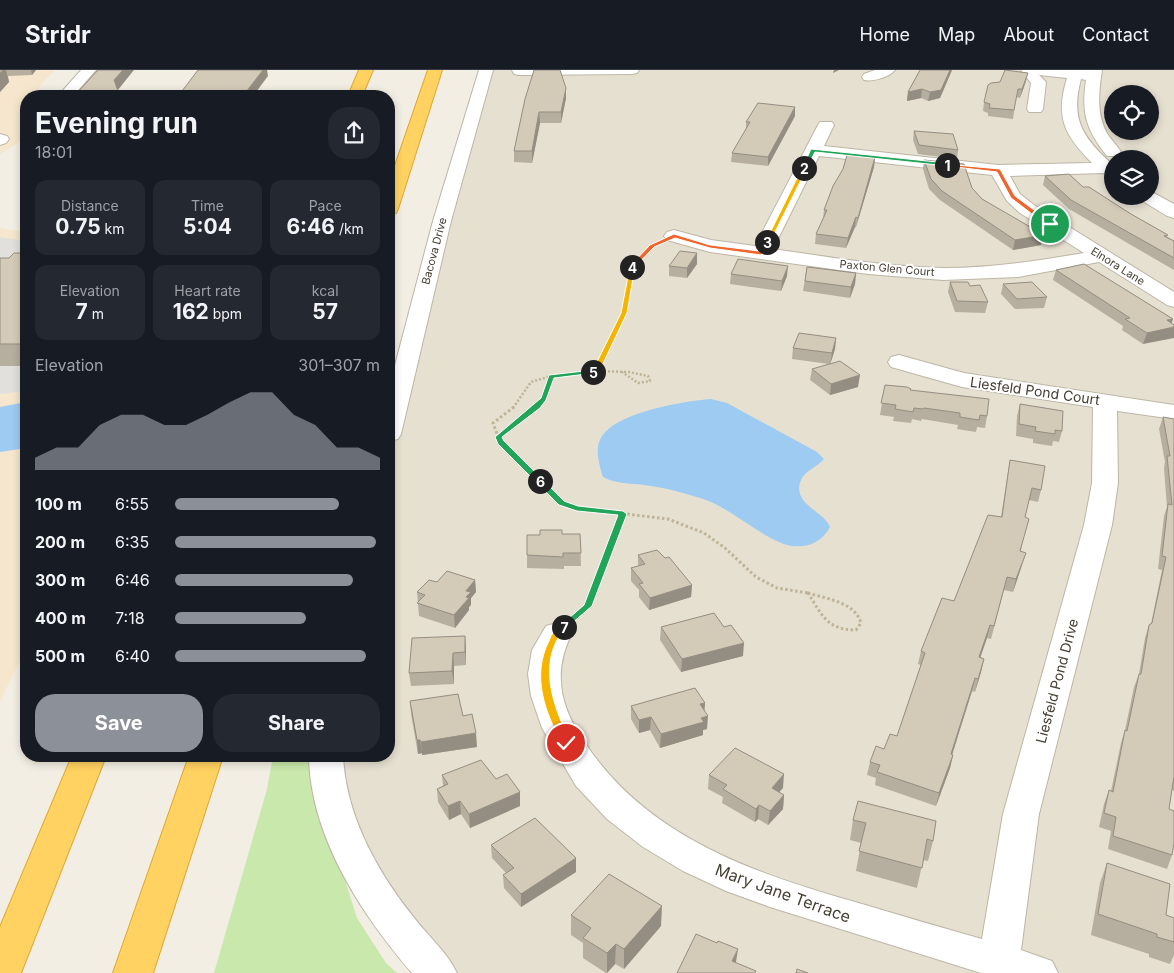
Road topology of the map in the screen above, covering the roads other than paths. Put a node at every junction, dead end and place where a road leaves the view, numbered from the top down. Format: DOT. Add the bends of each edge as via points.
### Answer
graph roads {
  1 [pos="89,70"];
  2 [pos="366,70"];
  3 [pos="435,70"];
  4 [pos="486,70"];
  5 [pos="632,70"];
  6 [pos="888,70"];
  7 [pos="1028,70"];
  8 [pos="1036,70"];
  9 [pos="519,71"];
  10 [pos="571,71"];
  11 [pos="609,71"];
  12 [pos="1075,72"];
  13 [pos="1095,73"];
  14 [pos="869,77"];
  15 [pos="71,90"];
  16 [pos="358,90"];
  17 [pos="1034,108"];
  18 [pos="826,125"];
  19 [pos="813,150"];
  20 [pos="1106,150"];
  21 [pos="1104,161"];
  22 [pos="1104,167"];
  23 [pos="998,170"];
  24 [pos="1159,189"];
  25 [pos="395,191"];
  26 [pos="1174,198"];
  27 [pos="1159,203"];
  28 [pos="1174,212"];
  29 [pos="674,236"];
  30 [pos="761,253"];
  31 [pos="1101,256"];
  32 [pos="1174,301"];
  33 [pos="898,362"];
  34 [pos="1105,401"];
  35 [pos="395,410"];
  36 [pos="1174,412"];
  37 [pos="557,633"];
  38 [pos="87,762"];
  39 [pos="204,762"];
  40 [pos="327,762"];
  41 [pos="999,961"];
  42 [pos="1,973"];
  43 [pos="133,973"];
  44 [pos="436,973"];
  45 [pos="1038,973"];
  1 -- 15 [label="street"];
  2 -- 16 [label="highway"];
  3 -- 25 [label="highway"];
  4 -- 35 [label="street, Bacova Drive" via="440,230"];
  5 -- 11 [label="street"];
  6 -- 14 [label="street"];
  7 -- 17 [label="street" via="1039,82"];
  8 -- 12 [label="street"];
  9 -- 10 [label="street"];
  10 -- 11 [label="street"];
  12 -- 13 [label="street"];
  12 -- 21 [label="street" via="1068,105 1074,128 1093,155"];
  13 -- 20 [label="street" via="1090,102 1092,119"];
  18 -- 19 [label="street"];
  19 -- 23 [label="street"];
  19 -- 30 [label="street"];
  22 -- 23 [label="street"];
  23 -- 31 [label="street, Elnora Lane" via="1013,197 1027,209"];
  24 -- 26 [label="street"];
  27 -- 28 [label="street"];
  29 -- 30 [label="street, Paxton Glen Court" via="710,246"];
  30 -- 31 [label="street, Paxton Glen Court" via="868,268 944,274 1018,271"];
  31 -- 32 [label="street, Elnora Lane"];
  33 -- 34 [label="street, Liesfeld Pond Court" via="962,380"];
  34 -- 36 [label="street, Liesfeld Pond Court"];
  34 -- 41 [label="street, Liesfeld Pond Drive" via="1105,483 1098,525 1021,814"];
  37 -- 41 [label="street, Mary Jane Terrace" via="547,654 545,677 554,720 588,776 644,828 731,878 798,902"];
  38 -- 42 [label="highway"];
  39 -- 43 [label="highway"];
  40 -- 44 [label="street" via="335,807 360,871 396,928"];
  41 -- 45 [label="street, Mary Jane Terrace"];
}
